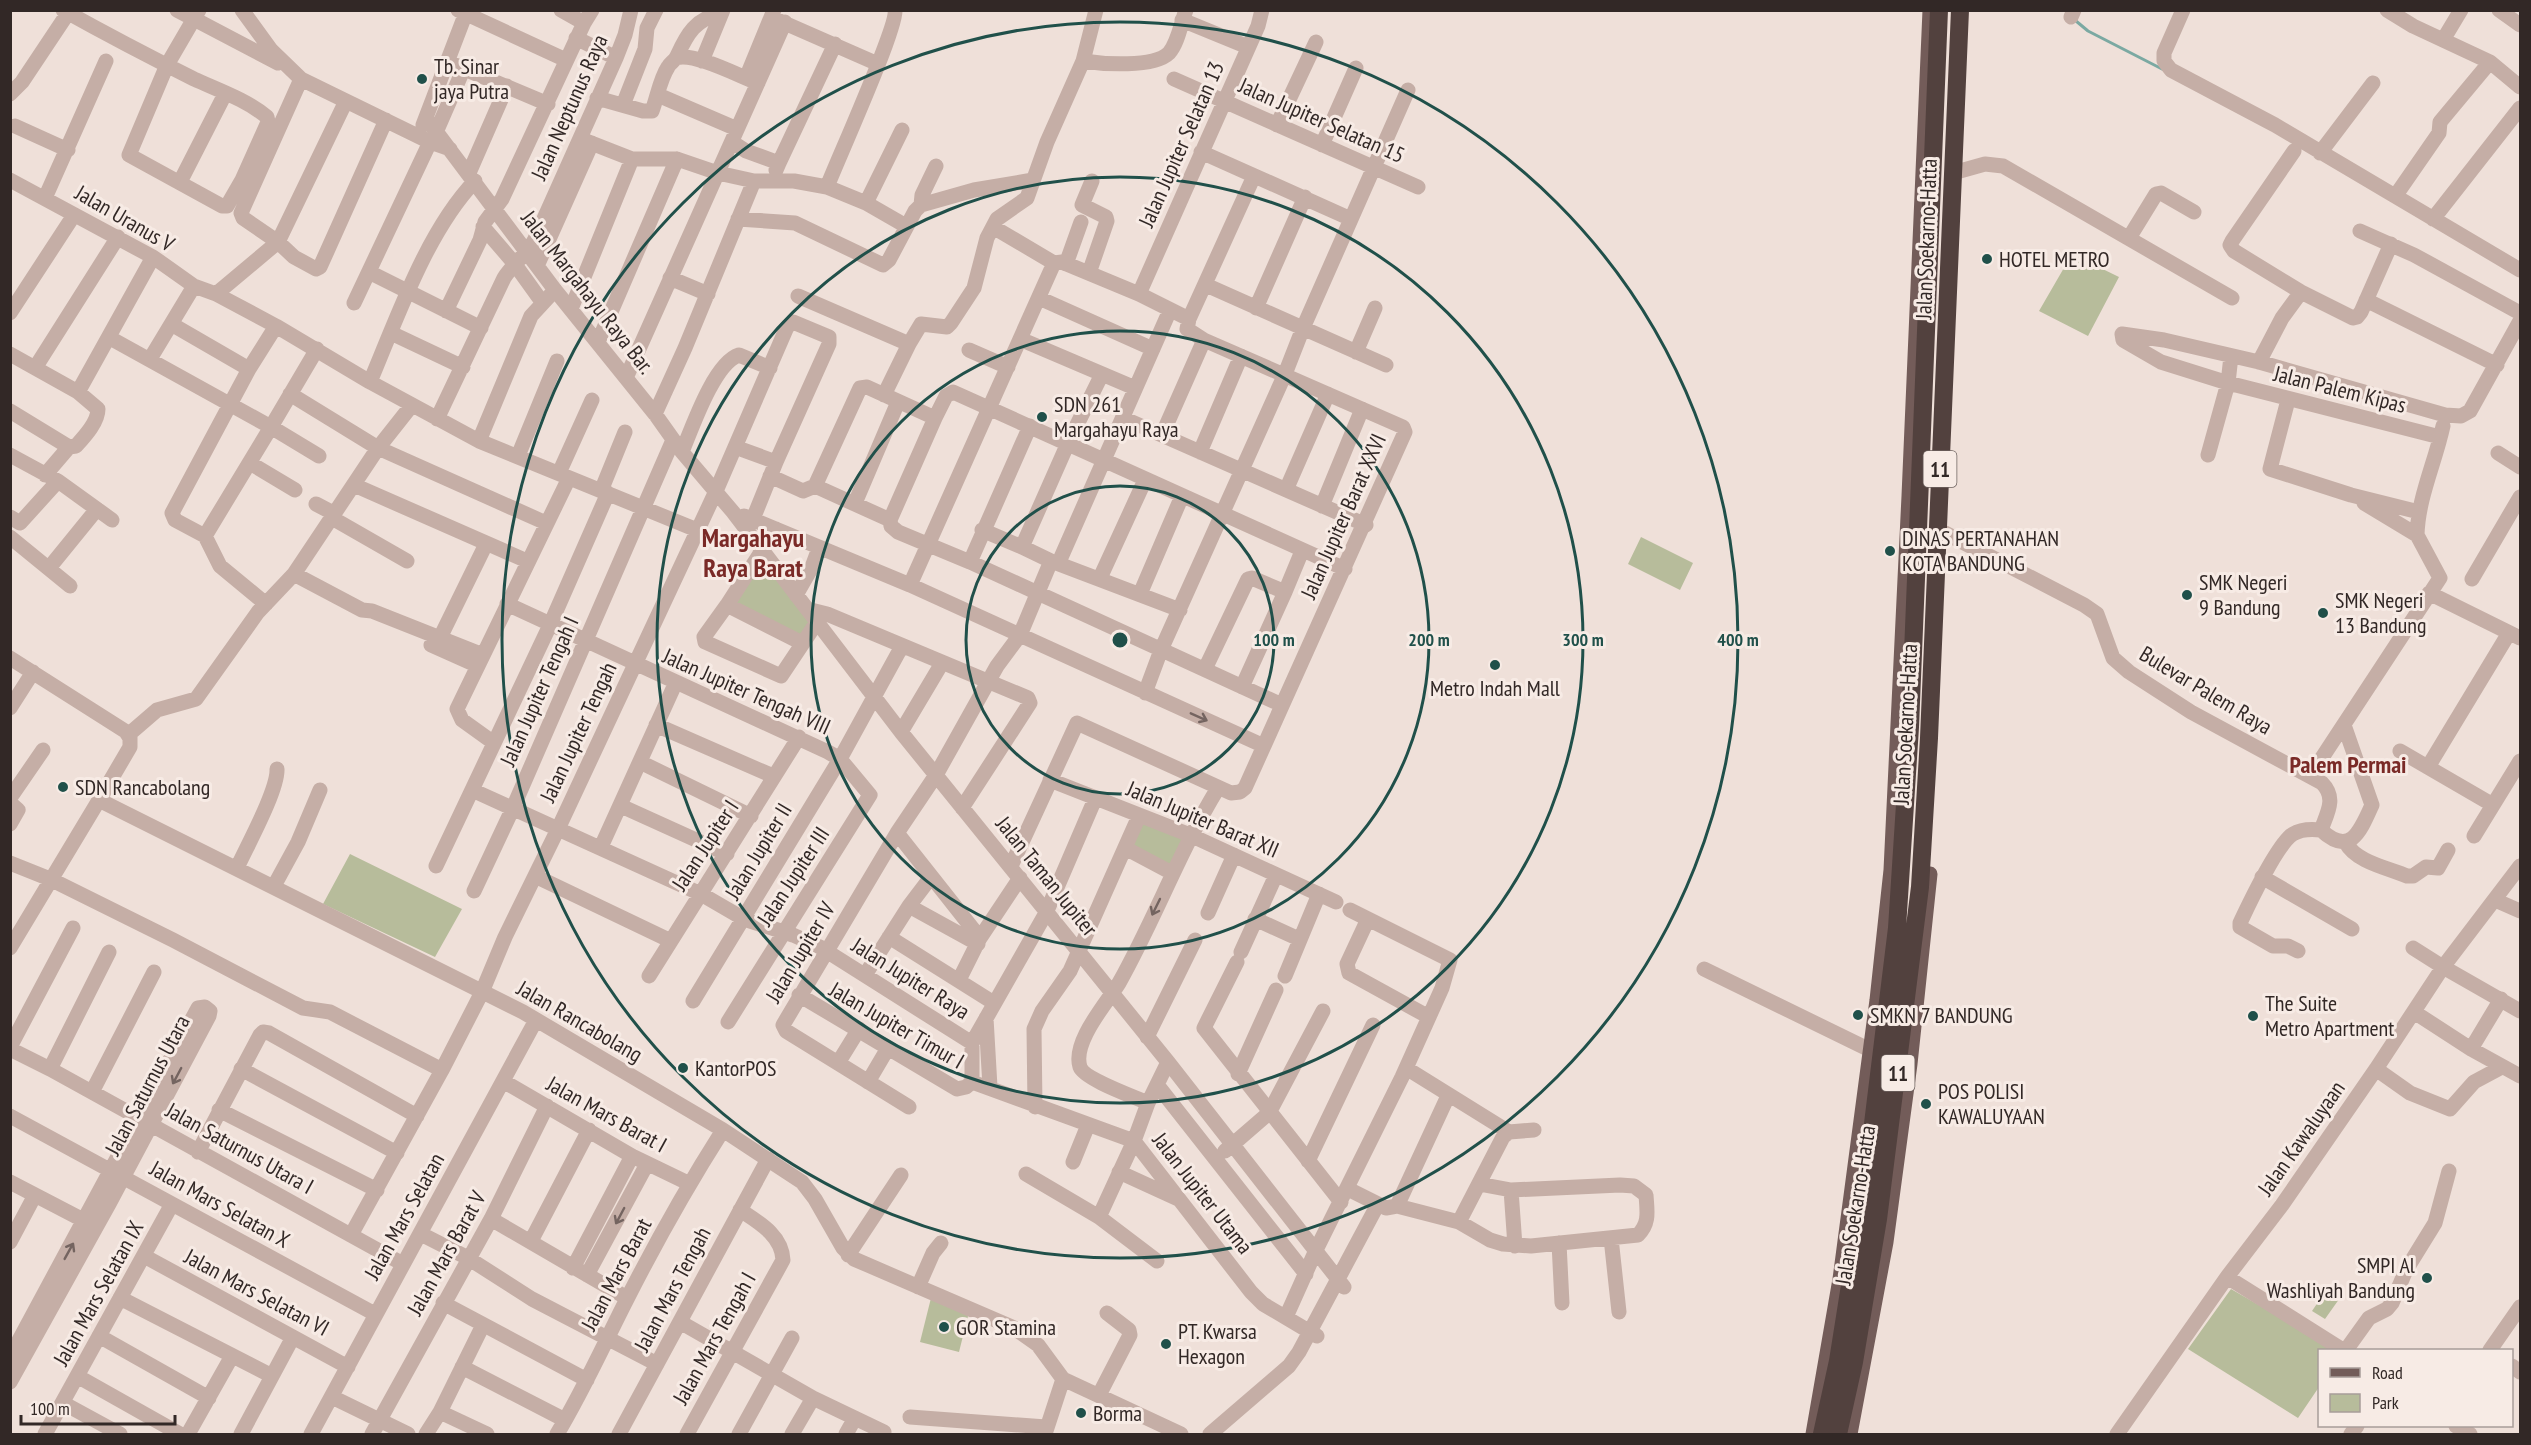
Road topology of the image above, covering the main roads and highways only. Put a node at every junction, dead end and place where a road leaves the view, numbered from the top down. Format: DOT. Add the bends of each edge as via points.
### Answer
graph roads {
  1 [pos="1930,10"];
  2 [pos="1939,10"];
  3 [pos="1960,10"];
  4 [pos="1967,10"];
  5 [pos="1923,147"];
  6 [pos="1933,174"];
  7 [pos="1948,363"];
  8 [pos="1921,463"];
  9 [pos="1910,496"];
  10 [pos="1935,749"];
  11 [pos="1926,775"];
  12 [pos="1856,1162"];
  13 [pos="1864,1197"];
  14 [pos="1891,1202"];
  15 [pos="1878,1219"];
  16 [pos="1846,1361"];
  17 [pos="1847,1387"];
  18 [pos="1813,1434"];
  19 [pos="1822,1434"];
  20 [pos="1838,1434"];
  21 [pos="1850,1434"];
  1 -- 5 [label="main road, Jalan Soekarno-Hatta"];
  2 -- 6 [label="highway, Jalan Soekarno-Hatta / 11"];
  3 -- 7 [label="highway, Jalan Soekarno-Hatta / 11"];
  4 -- 7 [label="main road, Jalan Soekarno-Hatta"];
  5 -- 6 [label="highway"];
  5 -- 9 [label="main road, Jalan Soekarno-Hatta"];
  6 -- 8 [label="highway, Jalan Soekarno-Hatta / 11"];
  7 -- 10 [label="main road, Jalan Soekarno-Hatta"];
  7 -- 11 [label="highway, Jalan Soekarno-Hatta / 11"];
  8 -- 9 [label="highway"];
  8 -- 13 [label="highway, Jalan Soekarno-Hatta / 11" via="1897,928"];
  9 -- 12 [label="main road, Jalan Soekarno-Hatta" via="1891,870"];
  10 -- 11 [label="highway"];
  10 -- 14 [label="main road, Jalan Soekarno-Hatta" via="1924,943"];
  11 -- 15 [label="highway, Jalan Soekarno-Hatta / 11" via="1916,927"];
  12 -- 13 [label="highway"];
  12 -- 18 [label="main road, Jalan Soekarno-Hatta"];
  13 -- 16 [label="highway, Jalan Soekarno-Hatta / 11"];
  14 -- 15 [label="highway"];
  14 -- 17 [label="main road, Jalan Soekarno-Hatta" via="1879,1285"];
  15 -- 16 [label="highway, Jalan Soekarno-Hatta / 11"];
  16 -- 17 [label="highway, Jalan Soekarno-Hatta / 11"];
  17 -- 19 [label="highway, Jalan Soekarno-Hatta / 11"];
  17 -- 20 [label="highway, Jalan Soekarno-Hatta / 11"];
  17 -- 21 [label="main road, Jalan Soekarno-Hatta"];
}
